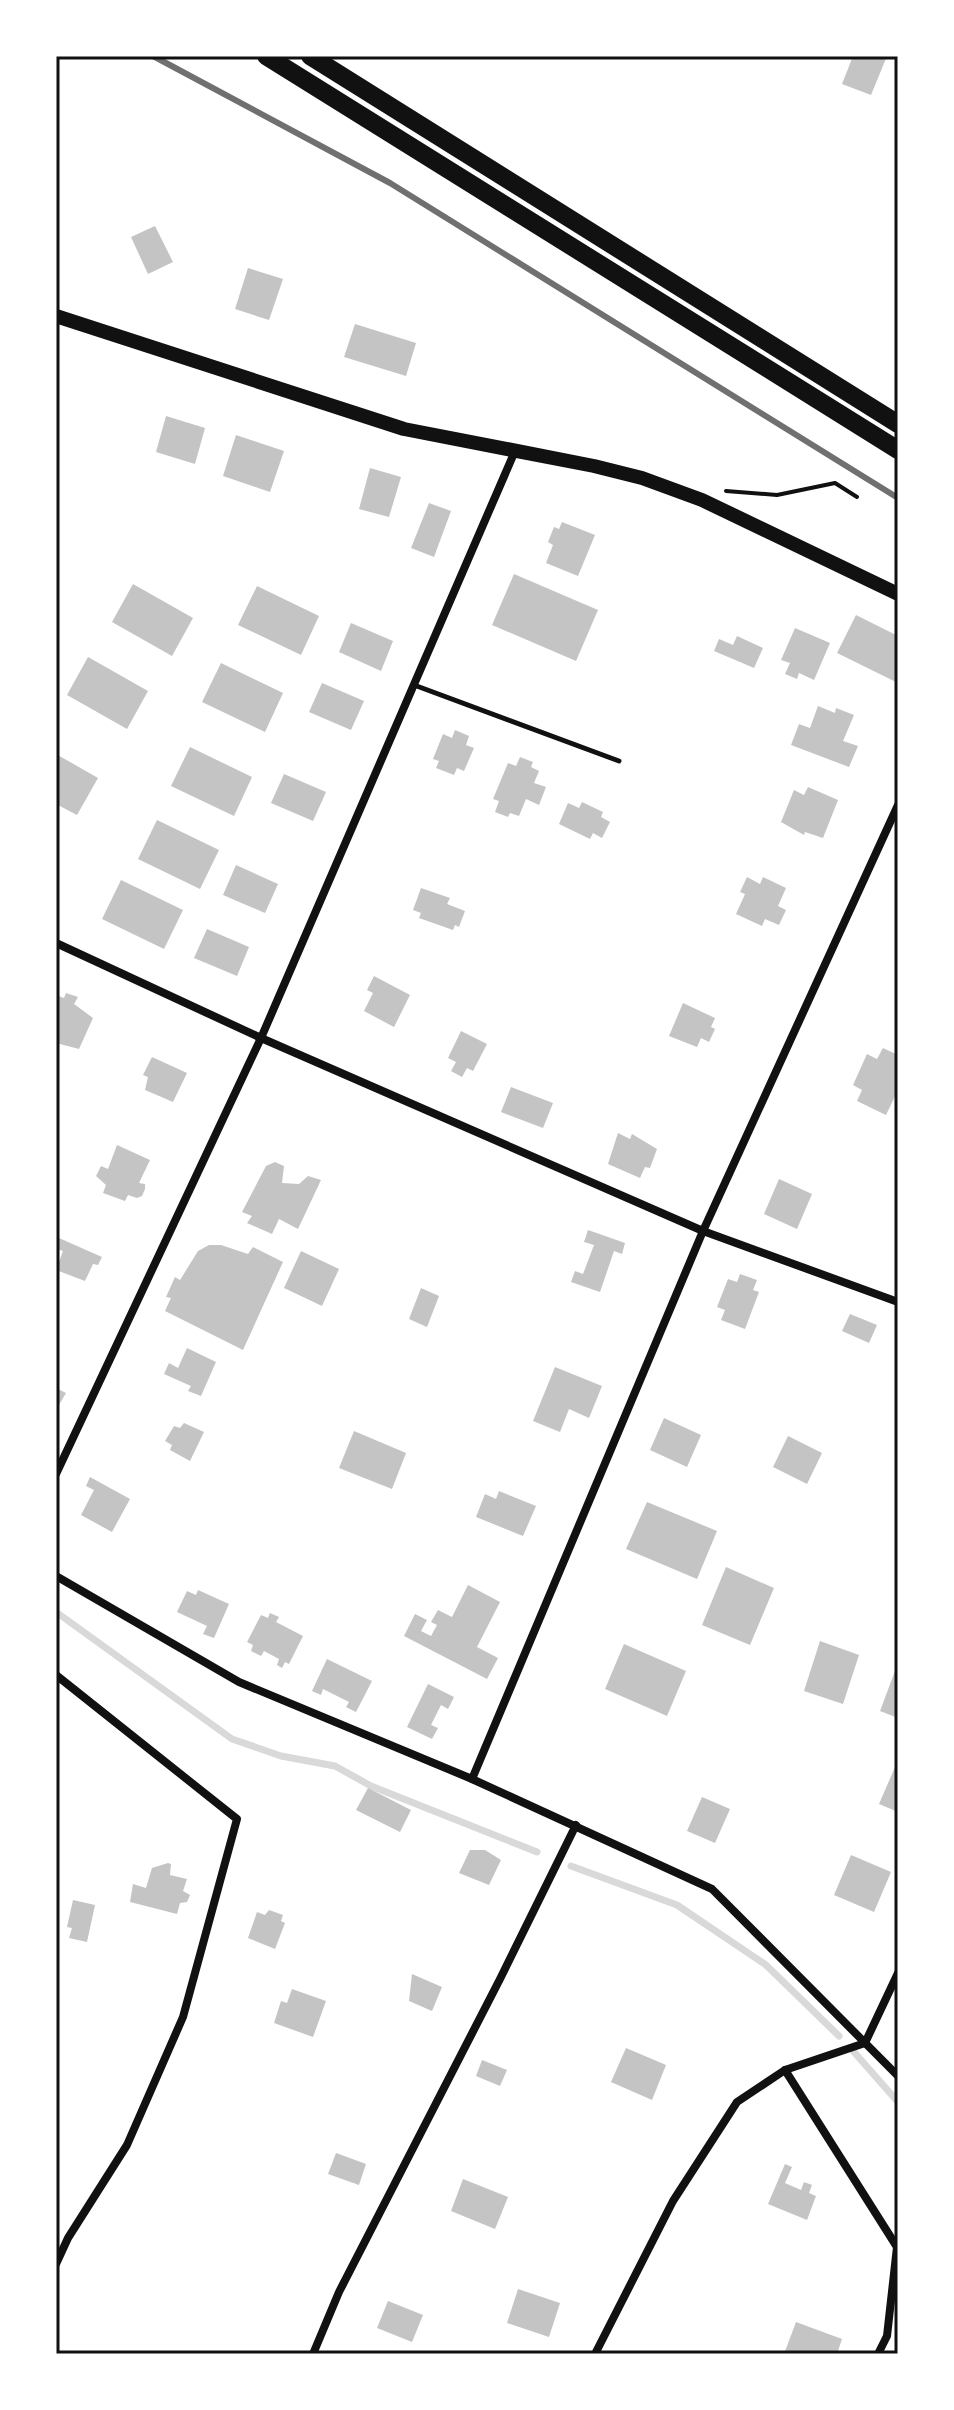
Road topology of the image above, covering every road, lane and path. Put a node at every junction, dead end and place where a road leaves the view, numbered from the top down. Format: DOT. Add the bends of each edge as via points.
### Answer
graph roads {
  1 [pos="266,56"];
  2 [pos="310,56"];
  3 [pos="56,316"];
  4 [pos="898,424"];
  5 [pos="898,450"];
  6 [pos="515,451"];
  7 [pos="719,491"];
  8 [pos="857,497"];
  9 [pos="898,594"];
  10 [pos="414,685"];
  11 [pos="619,761"];
  12 [pos="898,805"];
  13 [pos="56,943"];
  14 [pos="261,1038"];
  15 [pos="703,1231"];
  16 [pos="898,1302"];
  17 [pos="56,1474"];
  18 [pos="56,1576"];
  19 [pos="56,1675"];
  20 [pos="472,1779"];
  21 [pos="576,1825"];
  22 [pos="898,1973"];
  23 [pos="865,2043"];
  24 [pos="785,2070"];
  25 [pos="898,2076"];
  26 [pos="56,2264"];
  27 [pos="313,2354"];
  28 [pos="595,2354"];
  29 [pos="878,2354"];
  1 -- 5 [label="highway"];
  2 -- 4 [label="highway"];
  3 -- 6 [label="street" via="404,429"];
  6 -- 9 [label="street" via="642,478 702,500"];
  6 -- 10 [label="street"];
  7 -- 8 [label="path" via="777,495 835,483"];
  10 -- 11 [label="lane"];
  10 -- 14 [label="street"];
  12 -- 15 [label="street"];
  13 -- 14 [label="street"];
  14 -- 15 [label="street"];
  14 -- 17 [label="street"];
  15 -- 16 [label="street"];
  15 -- 20 [label="street"];
  18 -- 20 [label="street" via="239,1682"];
  19 -- 26 [label="street" via="237,1819 183,2017 127,2145"];
  20 -- 21 [label="street"];
  21 -- 23 [label="street" via="712,1889"];
  21 -- 27 [label="street" via="339,2292"];
  22 -- 23 [label="street"];
  23 -- 24 [label="street"];
  23 -- 25 [label="street"];
  24 -- 28 [label="street" via="737,2102 673,2201"];
  24 -- 29 [label="street" via="897,2247 887,2336"];
}
